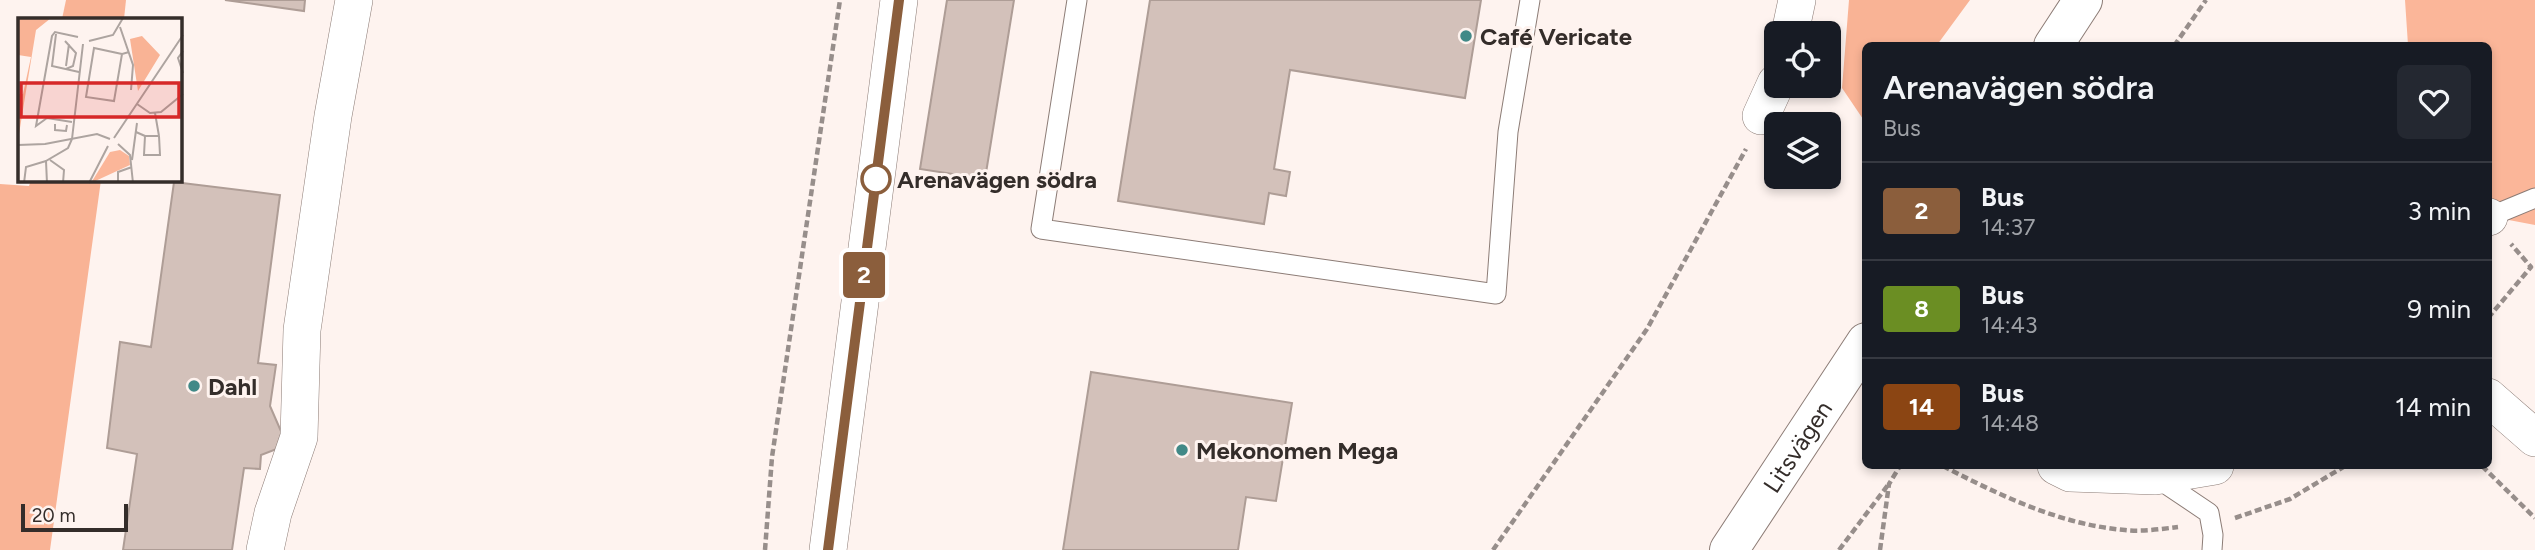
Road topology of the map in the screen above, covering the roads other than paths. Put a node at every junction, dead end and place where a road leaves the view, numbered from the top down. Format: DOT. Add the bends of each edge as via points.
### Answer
graph roads {
  1 [pos="354,0"];
  2 [pos="899,0"];
  3 [pos="1077,0"];
  4 [pos="1530,0"];
  5 [pos="1797,0"];
  6 [pos="2083,0"];
  7 [pos="1793,21"];
  8 [pos="2056,42"];
  9 [pos="1769,98"];
  10 [pos="1761,116"];
  11 [pos="2535,198"];
  12 [pos="2492,216"];
  13 [pos="1862,348"];
  14 [pos="2492,400"];
  15 [pos="2535,438"];
  16 [pos="2063,469"];
  17 [pos="2197,469"];
  18 [pos="2155,476"];
  19 [pos="265,550"];
  20 [pos="828,550"];
  21 [pos="1729,550"];
  22 [pos="2212,550"];
  1 -- 19 [label="street" via="302,330 299,437"];
  2 -- 20 [label="street"];
  3 -- 4 [label="lane" via="1041,229 1496,294 1508,131"];
  5 -- 7 [label="street"];
  6 -- 8 [label="main road"];
  9 -- 10 [label="street"];
  11 -- 12 [label="lane"];
  13 -- 21 [label="main road, Litsvägen"];
  14 -- 15 [label="street"];
  16 -- 18 [label="street"];
  17 -- 18 [label="street"];
  18 -- 22 [label="lane" via="2209,513"];
}
